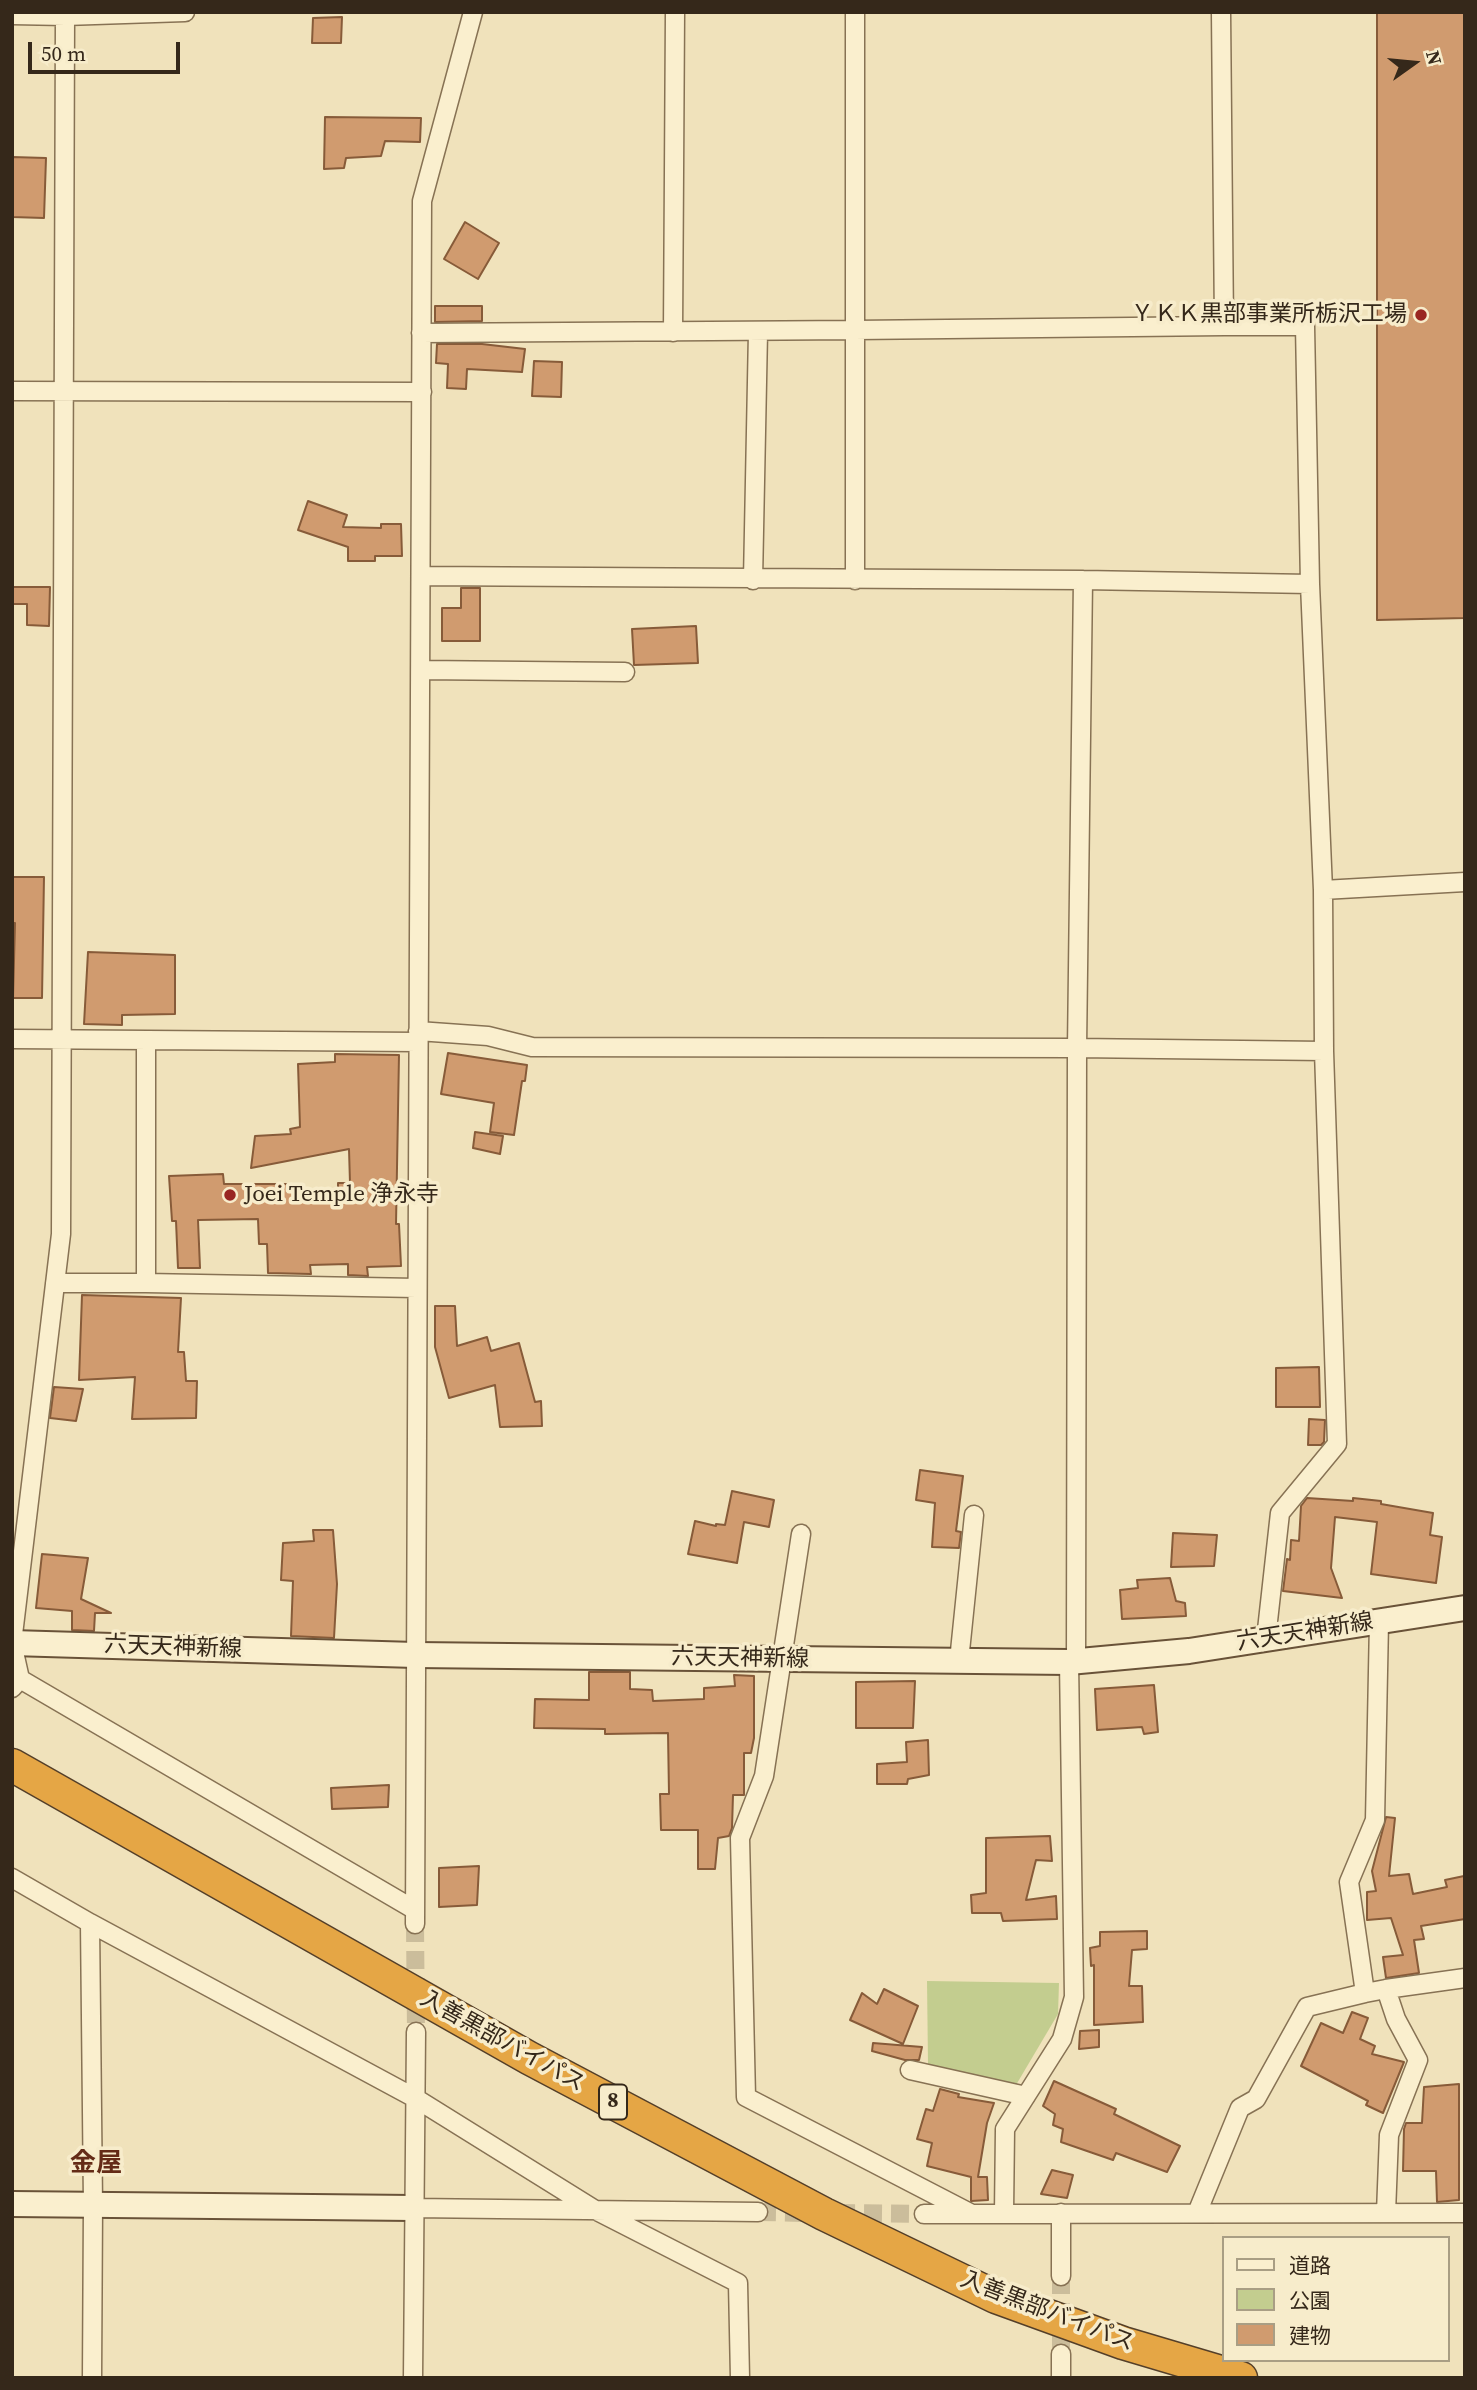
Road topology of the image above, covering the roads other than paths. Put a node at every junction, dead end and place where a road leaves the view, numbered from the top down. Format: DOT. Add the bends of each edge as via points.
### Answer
graph roads {
  1 [pos="185,12"];
  2 [pos="473,12"];
  3 [pos="675,12"];
  4 [pos="855,12"];
  5 [pos="1221,12"];
  6 [pos="12,15"];
  7 [pos="65,16"];
  8 [pos="1224,326"];
  9 [pos="855,330"];
  10 [pos="673,332"];
  11 [pos="758,332"];
  12 [pos="421,333"];
  13 [pos="12,391"];
  14 [pos="65,392"];
  15 [pos="422,392"];
  16 [pos="422,576"];
  17 [pos="752,580"];
  18 [pos="855,580"];
  19 [pos="1083,580"];
  20 [pos="1310,584"];
  21 [pos="421,670"];
  22 [pos="625,672"];
  23 [pos="1465,882"];
  24 [pos="1323,890"];
  25 [pos="418,1037"];
  26 [pos="12,1039"];
  27 [pos="63,1040"];
  28 [pos="146,1040"];
  29 [pos="1077,1048"];
  30 [pos="1324,1051"];
  31 [pos="55,1283"];
  32 [pos="146,1283"];
  33 [pos="416,1288"];
  34 [pos="974,1515"];
  35 [pos="801,1534"];
  36 [pos="1465,1608"];
  37 [pos="1379,1622"];
  38 [pos="1266,1640"];
  39 [pos="12,1643"];
  40 [pos="415,1656"];
  41 [pos="781,1659"];
  42 [pos="958,1661"];
  43 [pos="1072,1662"];
  44 [pos="16,1684"];
  45 [pos="12,1765"];
  46 [pos="12,1878"];
  47 [pos="90,1923"];
  48 [pos="1465,1978"];
  49 [pos="1386,1989"];
  50 [pos="1365,1993"];
  51 [pos="416,2032"];
  52 [pos="910,2070"];
  53 [pos="1026,2095"];
  54 [pos="415,2098"];
  55 [pos="12,2204"];
  56 [pos="93,2205"];
  57 [pos="413,2208"];
  58 [pos="595,2210"];
  59 [pos="758,2212"];
  60 [pos="970,2213"];
  61 [pos="1004,2213"];
  62 [pos="1061,2213"];
  63 [pos="1197,2213"];
  64 [pos="1386,2213"];
  65 [pos="1465,2213"];
  66 [pos="924,2214"];
  67 [pos="1061,2276"];
  68 [pos="1061,2354"];
  69 [pos="92,2378"];
  70 [pos="413,2378"];
  71 [pos="740,2378"];
  72 [pos="1061,2378"];
  73 [pos="1241,2378"];
  1 -- 7 [label="street"];
  2 -- 12 [label="street" via="422,201"];
  3 -- 10 [label="street"];
  4 -- 9 [label="street"];
  5 -- 8 [label="street"];
  6 -- 7 [label="street"];
  7 -- 14 [label="street"];
  8 -- 9 [label="street"];
  8 -- 20 [label="street" via="1305,326"];
  9 -- 11 [label="street"];
  9 -- 18 [label="street"];
  10 -- 11 [label="street"];
  10 -- 12 [label="street"];
  11 -- 17 [label="street"];
  12 -- 15 [label="street"];
  13 -- 14 [label="street"];
  14 -- 15 [label="street"];
  14 -- 27 [label="street"];
  15 -- 16 [label="street"];
  16 -- 17 [label="street"];
  16 -- 21 [label="street"];
  17 -- 18 [label="street"];
  18 -- 19 [label="street"];
  19 -- 20 [label="street"];
  19 -- 29 [label="street"];
  20 -- 24 [label="street"];
  21 -- 22 [label="street"];
  21 -- 25 [label="street"];
  23 -- 24 [label="street"];
  24 -- 30 [label="street"];
  25 -- 28 [label="street"];
  25 -- 29 [label="street" via="488,1036 532,1047"];
  25 -- 33 [label="street"];
  26 -- 27 [label="street"];
  27 -- 28 [label="street"];
  27 -- 31 [label="street" via="61,1234"];
  28 -- 32 [label="street"];
  29 -- 30 [label="street"];
  29 -- 43 [label="street"];
  30 -- 38 [label="street" via="1337,1444 1280,1513"];
  31 -- 32 [label="street"];
  31 -- 39 [label="street"];
  32 -- 33 [label="street"];
  33 -- 40 [label="street"];
  34 -- 42 [label="street"];
  35 -- 41 [label="street"];
  36 -- 37 [label="main road, 六天天神新線"];
  37 -- 38 [label="main road, 六天天神新線"];
  37 -- 50 [label="street" via="1375,1820 1349,1882"];
  38 -- 43 [label="main road, 六天天神新線"];
  39 -- 40 [label="main road, 六天天神新線"];
  39 -- 44 [label="street"];
  40 -- 41 [label="main road, 六天天神新線"];
  40 -- 44 [label="street" via="415,1917"];
  41 -- 42 [label="main road, 六天天神新線"];
  41 -- 60 [label="street" via="764,1776 740,1838 746,2097"];
  42 -- 43 [label="main road, 六天天神新線"];
  43 -- 53 [label="street" via="1074,1997 1062,2039"];
  45 -- 73 [label="highway, 入善黒部バイパス / 8" via="529,2058 824,2214 996,2298"];
  46 -- 47 [label="street"];
  47 -- 54 [label="street"];
  47 -- 56 [label="street"];
  48 -- 49 [label="street"];
  49 -- 50 [label="street"];
  49 -- 64 [label="street" via="1418,2060 1389,2135"];
  50 -- 63 [label="street" via="1307,2007 1256,2099 1240,2108"];
  51 -- 54 [label="street"];
  52 -- 53 [label="street"];
  53 -- 61 [label="street" via="1005,2129"];
  54 -- 57 [label="street"];
  54 -- 58 [label="street"];
  55 -- 56 [label="main road"];
  56 -- 57 [label="main road"];
  56 -- 69 [label="street"];
  57 -- 58 [label="street"];
  57 -- 70 [label="street"];
  58 -- 59 [label="street"];
  58 -- 71 [label="street" via="738,2283"];
  60 -- 61 [label="street"];
  60 -- 66 [label="street"];
  61 -- 62 [label="street"];
  62 -- 63 [label="street"];
  62 -- 67 [label="street"];
  63 -- 64 [label="street"];
  64 -- 65 [label="street"];
  68 -- 72 [label="street"];
}
